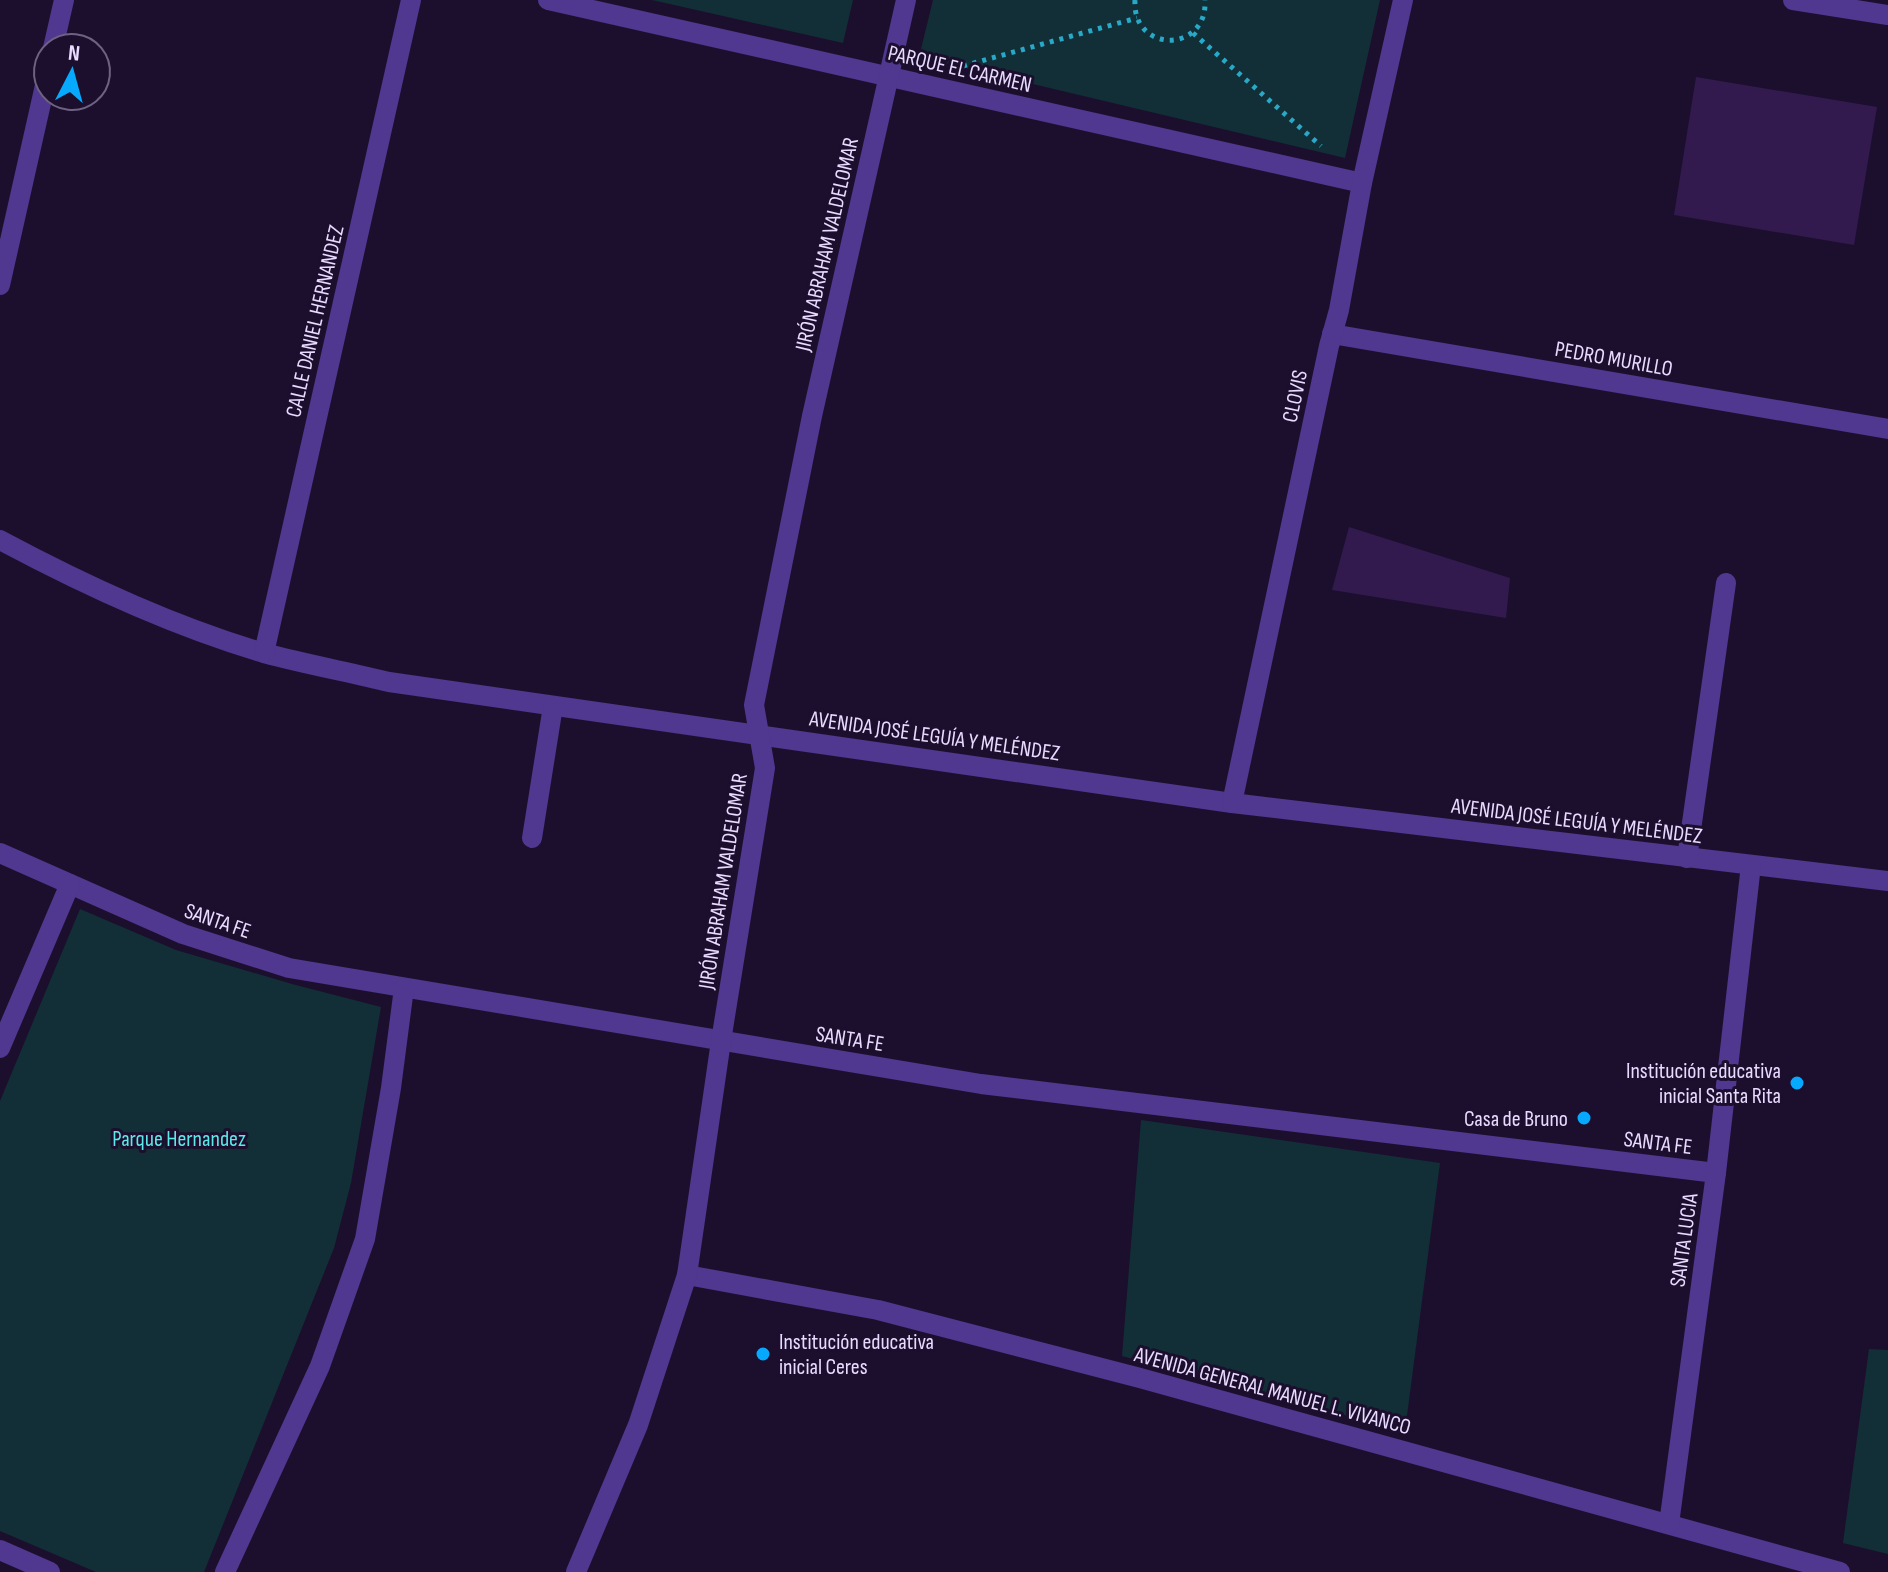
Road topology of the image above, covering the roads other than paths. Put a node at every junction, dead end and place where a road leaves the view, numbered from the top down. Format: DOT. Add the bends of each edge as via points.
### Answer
graph roads {
  1 [pos="64,0"];
  2 [pos="411,0"];
  3 [pos="548,0"];
  4 [pos="906,0"];
  5 [pos="1403,0"];
  6 [pos="1793,0"];
  7 [pos="1888,15"];
  8 [pos="57,32"];
  9 [pos="888,76"];
  10 [pos="39,112"];
  11 [pos="1362,183"];
  12 [pos="0,285"];
  13 [pos="1332,334"];
  14 [pos="1888,429"];
  15 [pos="0,540"];
  16 [pos="1726,583"];
  17 [pos="264,653"];
  18 [pos="553,706"];
  19 [pos="758,733"];
  20 [pos="1232,803"];
  21 [pos="532,838"];
  22 [pos="0,853"];
  23 [pos="1687,858"];
  24 [pos="1751,865"];
  25 [pos="1888,881"];
  26 [pos="70,884"];
  27 [pos="404,988"];
  28 [pos="721,1041"];
  29 [pos="0,1048"];
  30 [pos="1716,1173"];
  31 [pos="687,1275"];
  32 [pos="1669,1524"];
  33 [pos="0,1550"];
  34 [pos="50,1572"];
  35 [pos="225,1572"];
  36 [pos="576,1572"];
  37 [pos="1840,1572"];
  1 -- 8 [label="street"];
  2 -- 17 [label="street, CALLE DANIEL HERNANDEZ"];
  3 -- 9 [label="street, PARQUE EL CARMEN"];
  4 -- 9 [label="street, JIRÓN ABRAHAM VALDELOMAR"];
  5 -- 11 [label="street, CLOVIS"];
  6 -- 7 [label="street"];
  9 -- 11 [label="street, PARQUE EL CARMEN"];
  9 -- 19 [label="street, JIRÓN ABRAHAM VALDELOMAR" via="754,705"];
  10 -- 12 [label="street"];
  11 -- 13 [label="street, CLOVIS"];
  13 -- 14 [label="street, PEDRO MURILLO"];
  13 -- 20 [label="street, CLOVIS"];
  15 -- 17 [label="street, AVENIDA JOSÉ LEGUÍA Y MELÉNDEZ" via="118,600"];
  16 -- 23 [label="street"];
  17 -- 18 [label="street, AVENIDA JOSÉ LEGUÍA Y MELÉNDEZ" via="389,682"];
  18 -- 19 [label="street, AVENIDA JOSÉ LEGUÍA Y MELÉNDEZ"];
  18 -- 21 [label="street"];
  19 -- 20 [label="street, AVENIDA JOSÉ LEGUÍA Y MELÉNDEZ"];
  19 -- 28 [label="street, JIRÓN ABRAHAM VALDELOMAR" via="765,768"];
  20 -- 23 [label="street, AVENIDA JOSÉ LEGUÍA Y MELÉNDEZ"];
  22 -- 26 [label="street, SANTA FE"];
  23 -- 24 [label="street, AVENIDA JOSÉ LEGUÍA Y MELÉNDEZ"];
  24 -- 25 [label="street, AVENIDA JOSÉ LEGUÍA Y MELÉNDEZ"];
  24 -- 30 [label="street, SANTA LUCIA"];
  26 -- 27 [label="street, SANTA FE" via="241,954"];
  26 -- 29 [label="street"];
  27 -- 28 [label="street, SANTA FE"];
  27 -- 35 [label="street" via="365,1239 320,1366"];
  28 -- 30 [label="street, SANTA FE" via="981,1084"];
  28 -- 31 [label="street, JIRÓN ABRAHAM VALDELOMAR"];
  30 -- 32 [label="street, SANTA LUCIA"];
  31 -- 32 [label="street, AVENIDA GENERAL MANUEL L. VIVANCO" via="878,1310"];
  31 -- 36 [label="street, JIRÓN ABRAHAM VALDELOMAR" via="638,1425"];
  32 -- 37 [label="street, AVENIDA GENERAL MANUEL L. VIVANCO"];
  33 -- 34 [label="street"];
}
